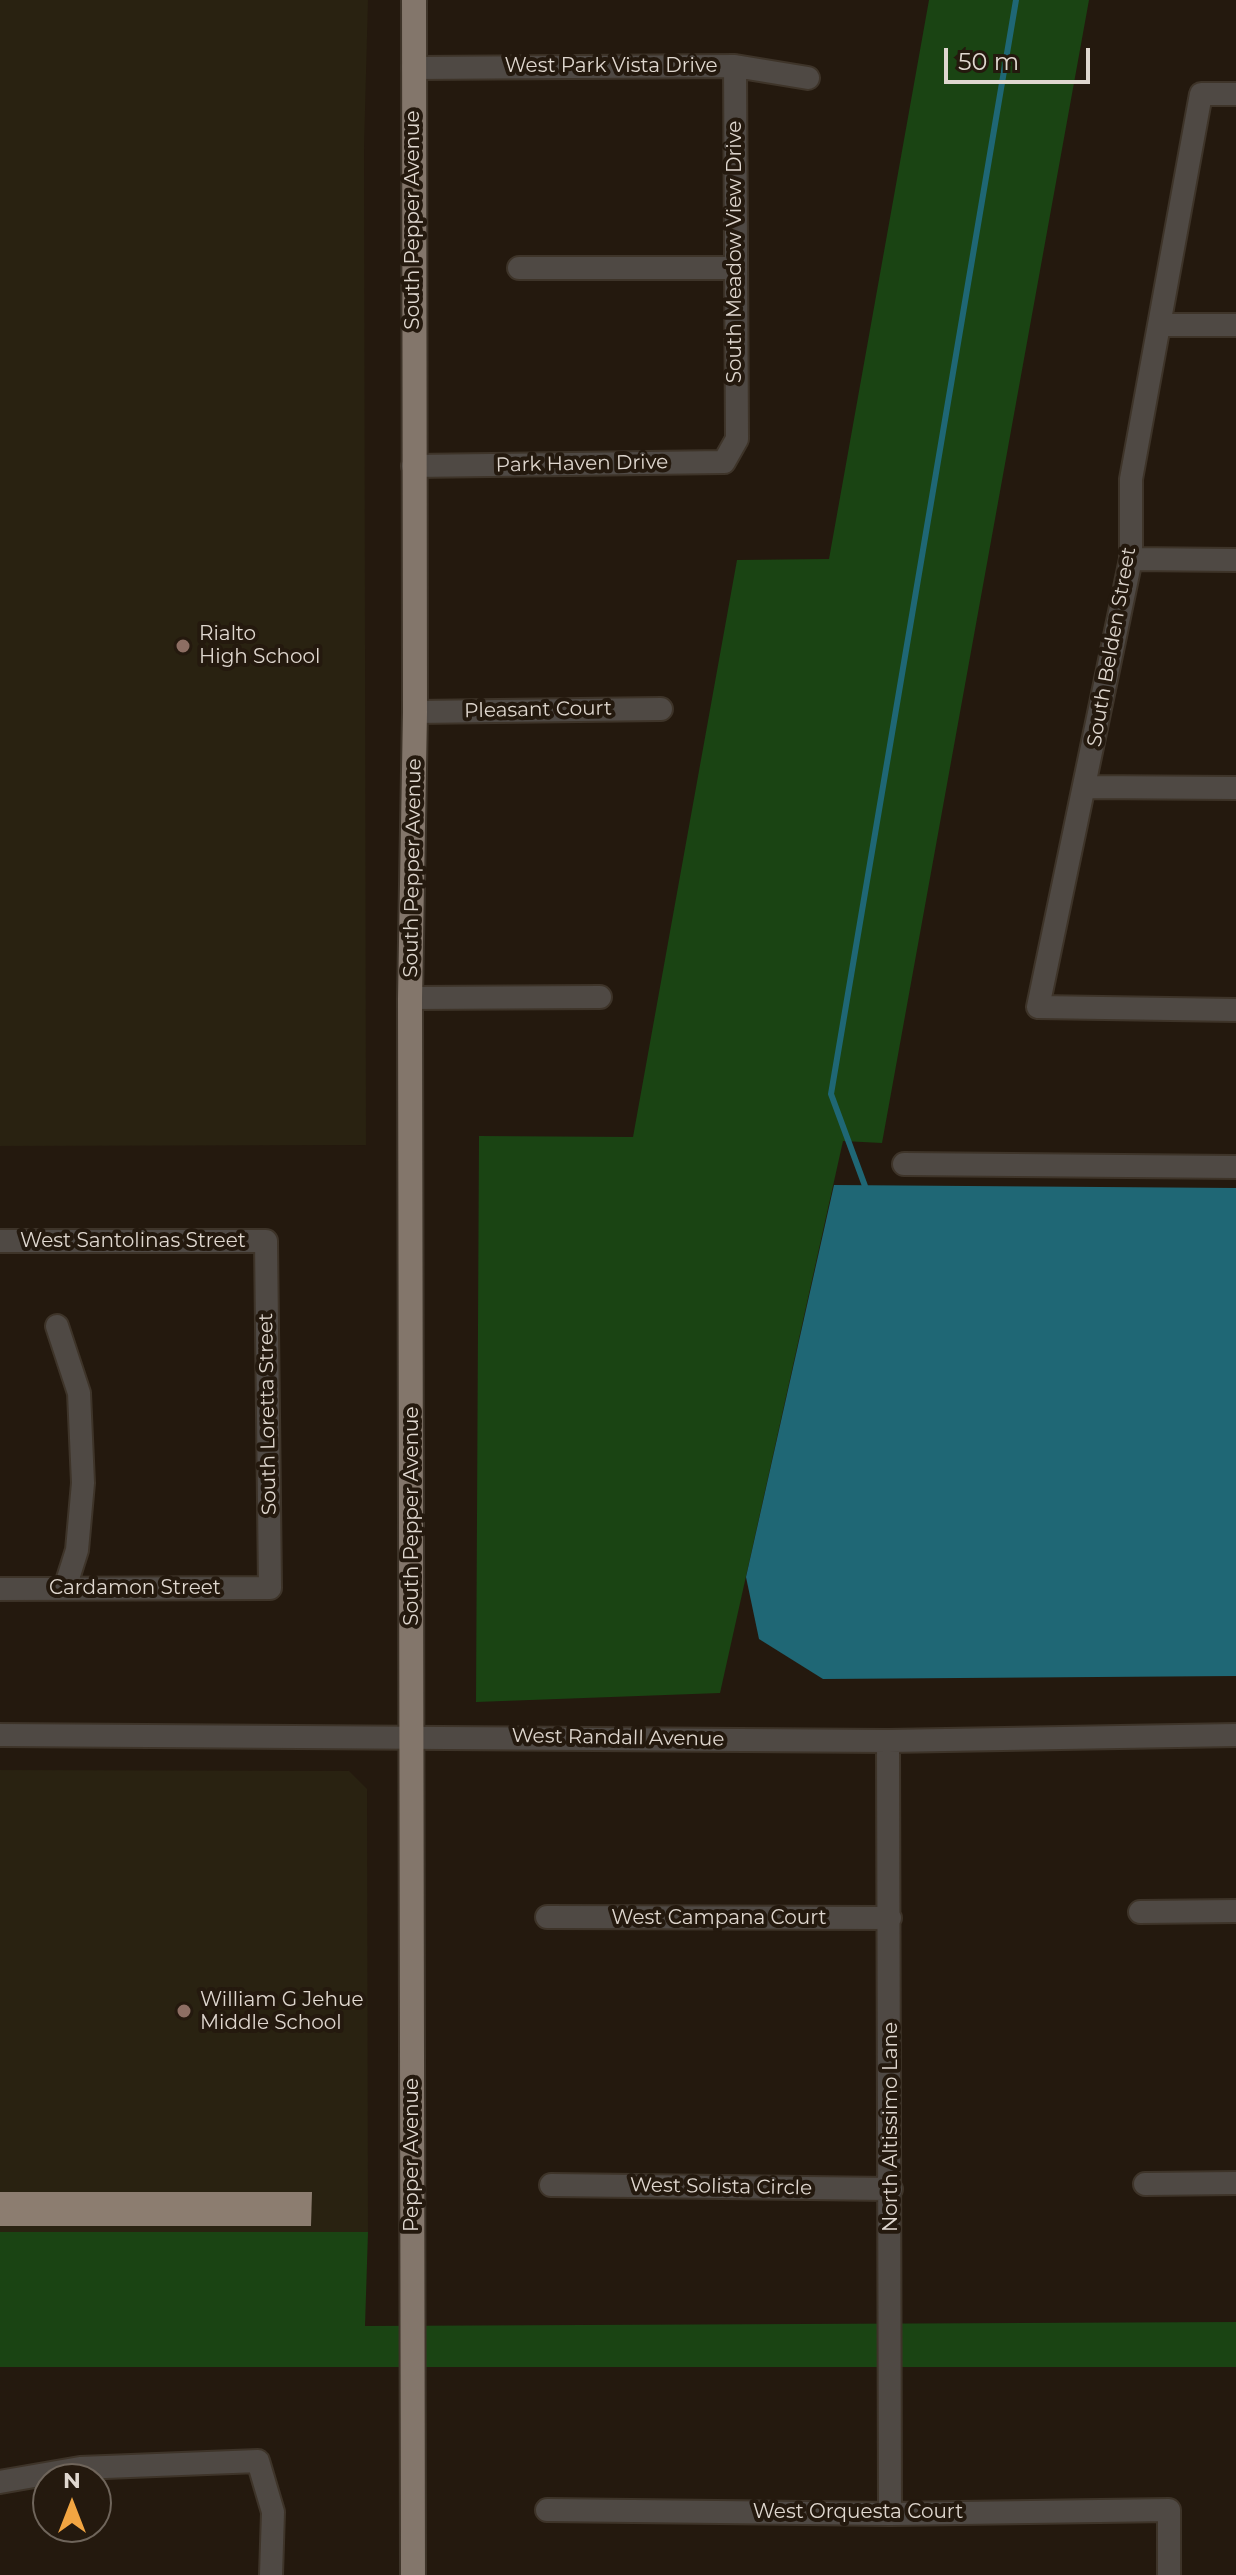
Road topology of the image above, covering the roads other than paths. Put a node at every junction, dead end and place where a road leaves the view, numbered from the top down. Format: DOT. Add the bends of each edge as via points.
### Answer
graph roads {
  1 [pos="414,0"];
  2 [pos="735,66"];
  3 [pos="413,68"];
  4 [pos="808,78"];
  5 [pos="1236,94"];
  6 [pos="519,268"];
  7 [pos="734,268"];
  8 [pos="1161,325"];
  9 [pos="1236,325"];
  10 [pos="737,439"];
  11 [pos="413,466"];
  12 [pos="1131,559"];
  13 [pos="1236,560"];
  14 [pos="661,709"];
  15 [pos="415,712"];
  16 [pos="1086,787"];
  17 [pos="1236,788"];
  18 [pos="600,997"];
  19 [pos="410,998"];
  20 [pos="1236,1010"];
  21 [pos="904,1164"];
  22 [pos="1236,1167"];
  23 [pos="0,1241"];
  24 [pos="266,1241"];
  25 [pos="57,1326"];
  26 [pos="65,1588"];
  27 [pos="270,1588"];
  28 [pos="0,1589"];
  29 [pos="0,1735"];
  30 [pos="412,1735"];
  31 [pos="1236,1735"];
  32 [pos="888,1741"];
  33 [pos="1236,1911"];
  34 [pos="1140,1912"];
  35 [pos="547,1917"];
  36 [pos="890,1918"];
  37 [pos="1236,2183"];
  38 [pos="1145,2184"];
  39 [pos="551,2185"];
  40 [pos="891,2189"];
  41 [pos="0,2482"];
  42 [pos="547,2510"];
  43 [pos="890,2514"];
  44 [pos="271,2575"];
  45 [pos="413,2575"];
  46 [pos="1169,2575"];
  1 -- 3 [label="main road, South Pepper Avenue"];
  2 -- 3 [label="street, West Park Vista Drive"];
  2 -- 4 [label="street, West Park Vista Drive"];
  2 -- 7 [label="street, South Meadow View Drive"];
  3 -- 11 [label="main road, South Pepper Avenue"];
  5 -- 8 [label="street, South Belden Street" via="1201,94"];
  6 -- 7 [label="street"];
  7 -- 10 [label="street, South Meadow View Drive"];
  8 -- 9 [label="street"];
  8 -- 12 [label="street, South Belden Street" via="1131,479"];
  10 -- 11 [label="street, Park Haven Drive" via="724,462"];
  11 -- 15 [label="main road, South Pepper Avenue"];
  12 -- 13 [label="street"];
  12 -- 16 [label="street, South Belden Street"];
  14 -- 15 [label="street, Pleasant Court"];
  15 -- 19 [label="main road, South Pepper Avenue"];
  16 -- 17 [label="street"];
  16 -- 20 [label="street, South Belden Street" via="1038,1007"];
  18 -- 19 [label="street"];
  19 -- 30 [label="main road, South Pepper Avenue"];
  21 -- 22 [label="street"];
  23 -- 24 [label="street, West Santolinas Street"];
  24 -- 27 [label="street, South Loretta Street"];
  25 -- 26 [label="street" via="79,1393 83,1483 77,1550"];
  26 -- 27 [label="street, Cardamon Street"];
  26 -- 28 [label="street, Cardamon Street"];
  29 -- 30 [label="street, West Randall Avenue"];
  30 -- 32 [label="street, West Randall Avenue"];
  30 -- 45 [label="main road, Pepper Avenue"];
  31 -- 32 [label="street, West Randall Avenue"];
  32 -- 36 [label="street, North Altissimo Lane"];
  33 -- 34 [label="street"];
  35 -- 36 [label="street, West Campana Court"];
  36 -- 40 [label="street, North Altissimo Lane"];
  37 -- 38 [label="street"];
  39 -- 40 [label="street, West Solista Circle"];
  40 -- 43 [label="street, North Altissimo Lane"];
  41 -- 44 [label="street" via="80,2468 258,2461 273,2512"];
  42 -- 43 [label="street, West Orquesta Court"];
  43 -- 46 [label="street, West Orquesta Court" via="1169,2510"];
}
